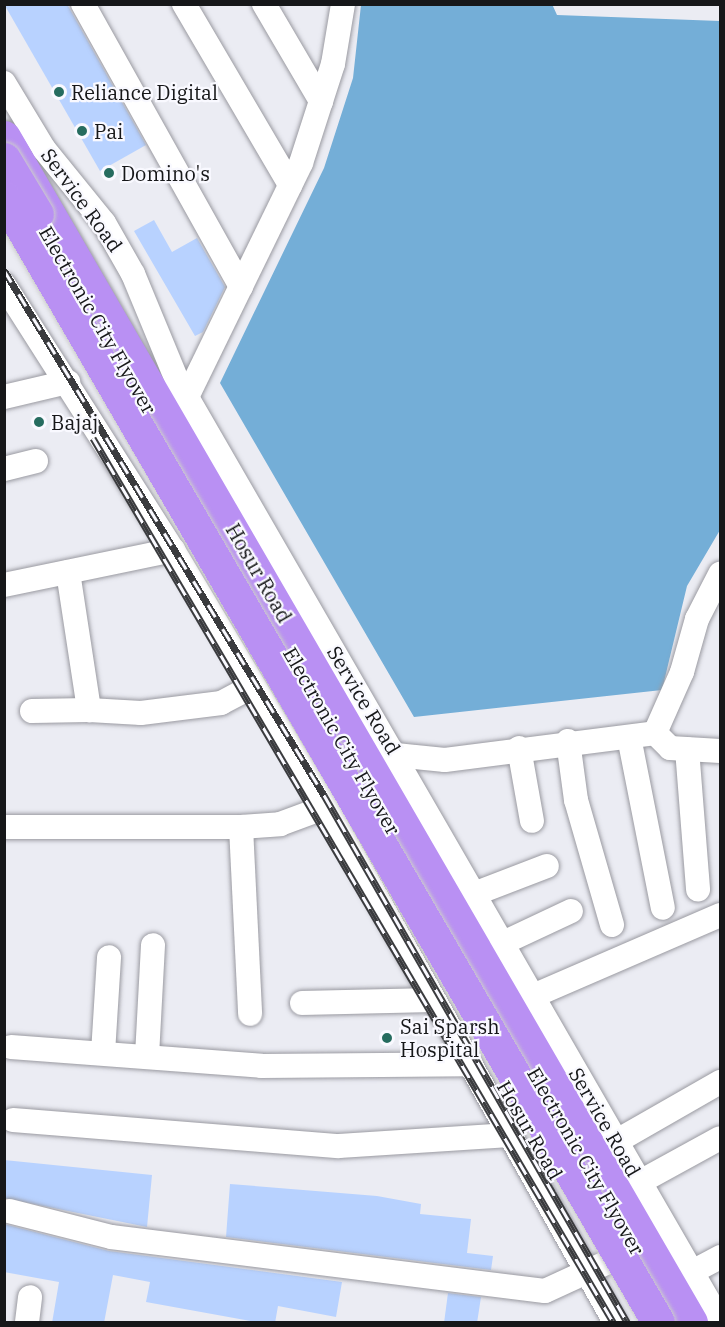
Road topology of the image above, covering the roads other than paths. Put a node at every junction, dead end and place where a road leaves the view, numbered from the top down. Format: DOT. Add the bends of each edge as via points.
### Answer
graph roads {
  1 [pos="83,4"];
  2 [pos="184,4"];
  3 [pos="264,4"];
  4 [pos="343,4"];
  5 [pos="4,83"];
  6 [pos="321,100"];
  7 [pos="4,137"];
  8 [pos="4,159"];
  9 [pos="290,185"];
  10 [pos="4,197"];
  11 [pos="4,221"];
  12 [pos="4,285"];
  13 [pos="240,287"];
  14 [pos="68,382"];
  15 [pos="4,397"];
  16 [pos="187,397"];
  17 [pos="36,461"];
  18 [pos="4,469"];
  19 [pos="172,550"];
  20 [pos="68,572"];
  21 [pos="720,574"];
  22 [pos="4,585"];
  23 [pos="251,687"];
  24 [pos="89,710"];
  25 [pos="32,711"];
  26 [pos="655,733"];
  27 [pos="629,737"];
  28 [pos="568,741"];
  29 [pos="519,748"];
  30 [pos="687,749"];
  31 [pos="720,751"];
  32 [pos="445,760"];
  33 [pos="384,762"];
  34 [pos="413,783"];
  35 [pos="330,798"];
  36 [pos="532,821"];
  37 [pos="4,827"];
  38 [pos="241,827"];
  39 [pos="547,866"];
  40 [pos="698,890"];
  41 [pos="474,894"];
  42 [pos="663,908"];
  43 [pos="571,911"];
  44 [pos="720,915"];
  45 [pos="612,925"];
  46 [pos="503,943"];
  47 [pos="153,945"];
  48 [pos="109,957"];
  49 [pos="533,996"];
  50 [pos="433,1000"];
  51 [pos="302,1003"];
  52 [pos="250,1014"];
  53 [pos="11,1047"];
  54 [pos="103,1053"];
  55 [pos="147,1056"];
  56 [pos="471,1064"];
  57 [pos="720,1083"];
  58 [pos="13,1120"];
  59 [pos="510,1135"];
  60 [pos="720,1138"];
  61 [pos="617,1141"];
  62 [pos="640,1182"];
  63 [pos="9,1211"];
  64 [pos="720,1257"];
  65 [pos="596,1267"];
  66 [pos="692,1272"];
  67 [pos="30,1298"];
  68 [pos="695,1314"];
  69 [pos="27,1323"];
  70 [pos="615,1323"];
  71 [pos="641,1323"];
  1 -- 13 [label="street"];
  2 -- 9 [label="street"];
  3 -- 6 [label="street"];
  4 -- 6 [label="street"];
  5 -- 16 [label="street, Service Road" via="44,149 104,223 133,274"];
  6 -- 9 [label="street"];
  7 -- 33 [label="highway, Hosur Road"];
  8 -- 68 [label="highway, Electronic City Flyover, bridge"];
  9 -- 13 [label="street"];
  10 -- 68 [label="highway, Electronic City Flyover, bridge"];
  11 -- 35 [label="highway, Hosur Road"];
  12 -- 14 [label="street, Hosur Road" via="39,345"];
  13 -- 16 [label="street"];
  14 -- 15 [label="street"];
  14 -- 19 [label="street, Hosur Road"];
  16 -- 33 [label="street, Service Road"];
  17 -- 18 [label="street"];
  19 -- 20 [label="street"];
  19 -- 23 [label="street, Hosur Road"];
  20 -- 22 [label="street"];
  20 -- 24 [label="street"];
  21 -- 26 [label="street" via="697,619 682,672"];
  23 -- 24 [label="street" via="221,703 141,713"];
  23 -- 35 [label="street, Hosur Road"];
  24 -- 25 [label="street"];
  26 -- 27 [label="street"];
  26 -- 30 [label="street" via="670,748"];
  27 -- 28 [label="street"];
  27 -- 42 [label="street"];
  28 -- 29 [label="street"];
  28 -- 45 [label="street" via="576,800"];
  29 -- 32 [label="street"];
  29 -- 36 [label="street"];
  30 -- 31 [label="street"];
  30 -- 40 [label="street"];
  32 -- 33 [label="street"];
  32 -- 34 [label="street"];
  33 -- 34 [label="street, Service Road"];
  33 -- 35 [label="highway"];
  33 -- 68 [label="highway, Hosur Road"];
  34 -- 41 [label="street, Service Road"];
  35 -- 38 [label="street" via="280,824"];
  35 -- 50 [label="street, Hosur Road"];
  35 -- 65 [label="highway, Hosur Road"];
  37 -- 38 [label="street"];
  38 -- 52 [label="street"];
  39 -- 41 [label="street"];
  41 -- 46 [label="street, Service Road"];
  43 -- 46 [label="street"];
  44 -- 49 [label="street"];
  46 -- 49 [label="street, Service Road"];
  47 -- 55 [label="street"];
  48 -- 54 [label="street"];
  49 -- 61 [label="street, Service Road"];
  50 -- 51 [label="street"];
  50 -- 56 [label="street, Hosur Road"];
  53 -- 54 [label="street"];
  54 -- 55 [label="street"];
  55 -- 56 [label="street" via="261,1066"];
  56 -- 59 [label="street, Hosur Road"];
  57 -- 61 [label="street"];
  58 -- 59 [label="street" via="339,1146"];
  59 -- 65 [label="street, Hosur Road"];
  60 -- 62 [label="street"];
  61 -- 62 [label="street, Service Road"];
  62 -- 66 [label="street, Service Road"];
  63 -- 65 [label="street" via="111,1237 544,1291"];
  64 -- 66 [label="street"];
  65 -- 70 [label="street, Hosur Road"];
  65 -- 71 [label="highway, Hosur Road"];
  66 -- 68 [label="street, Service Road"];
  67 -- 69 [label="street"];
}
